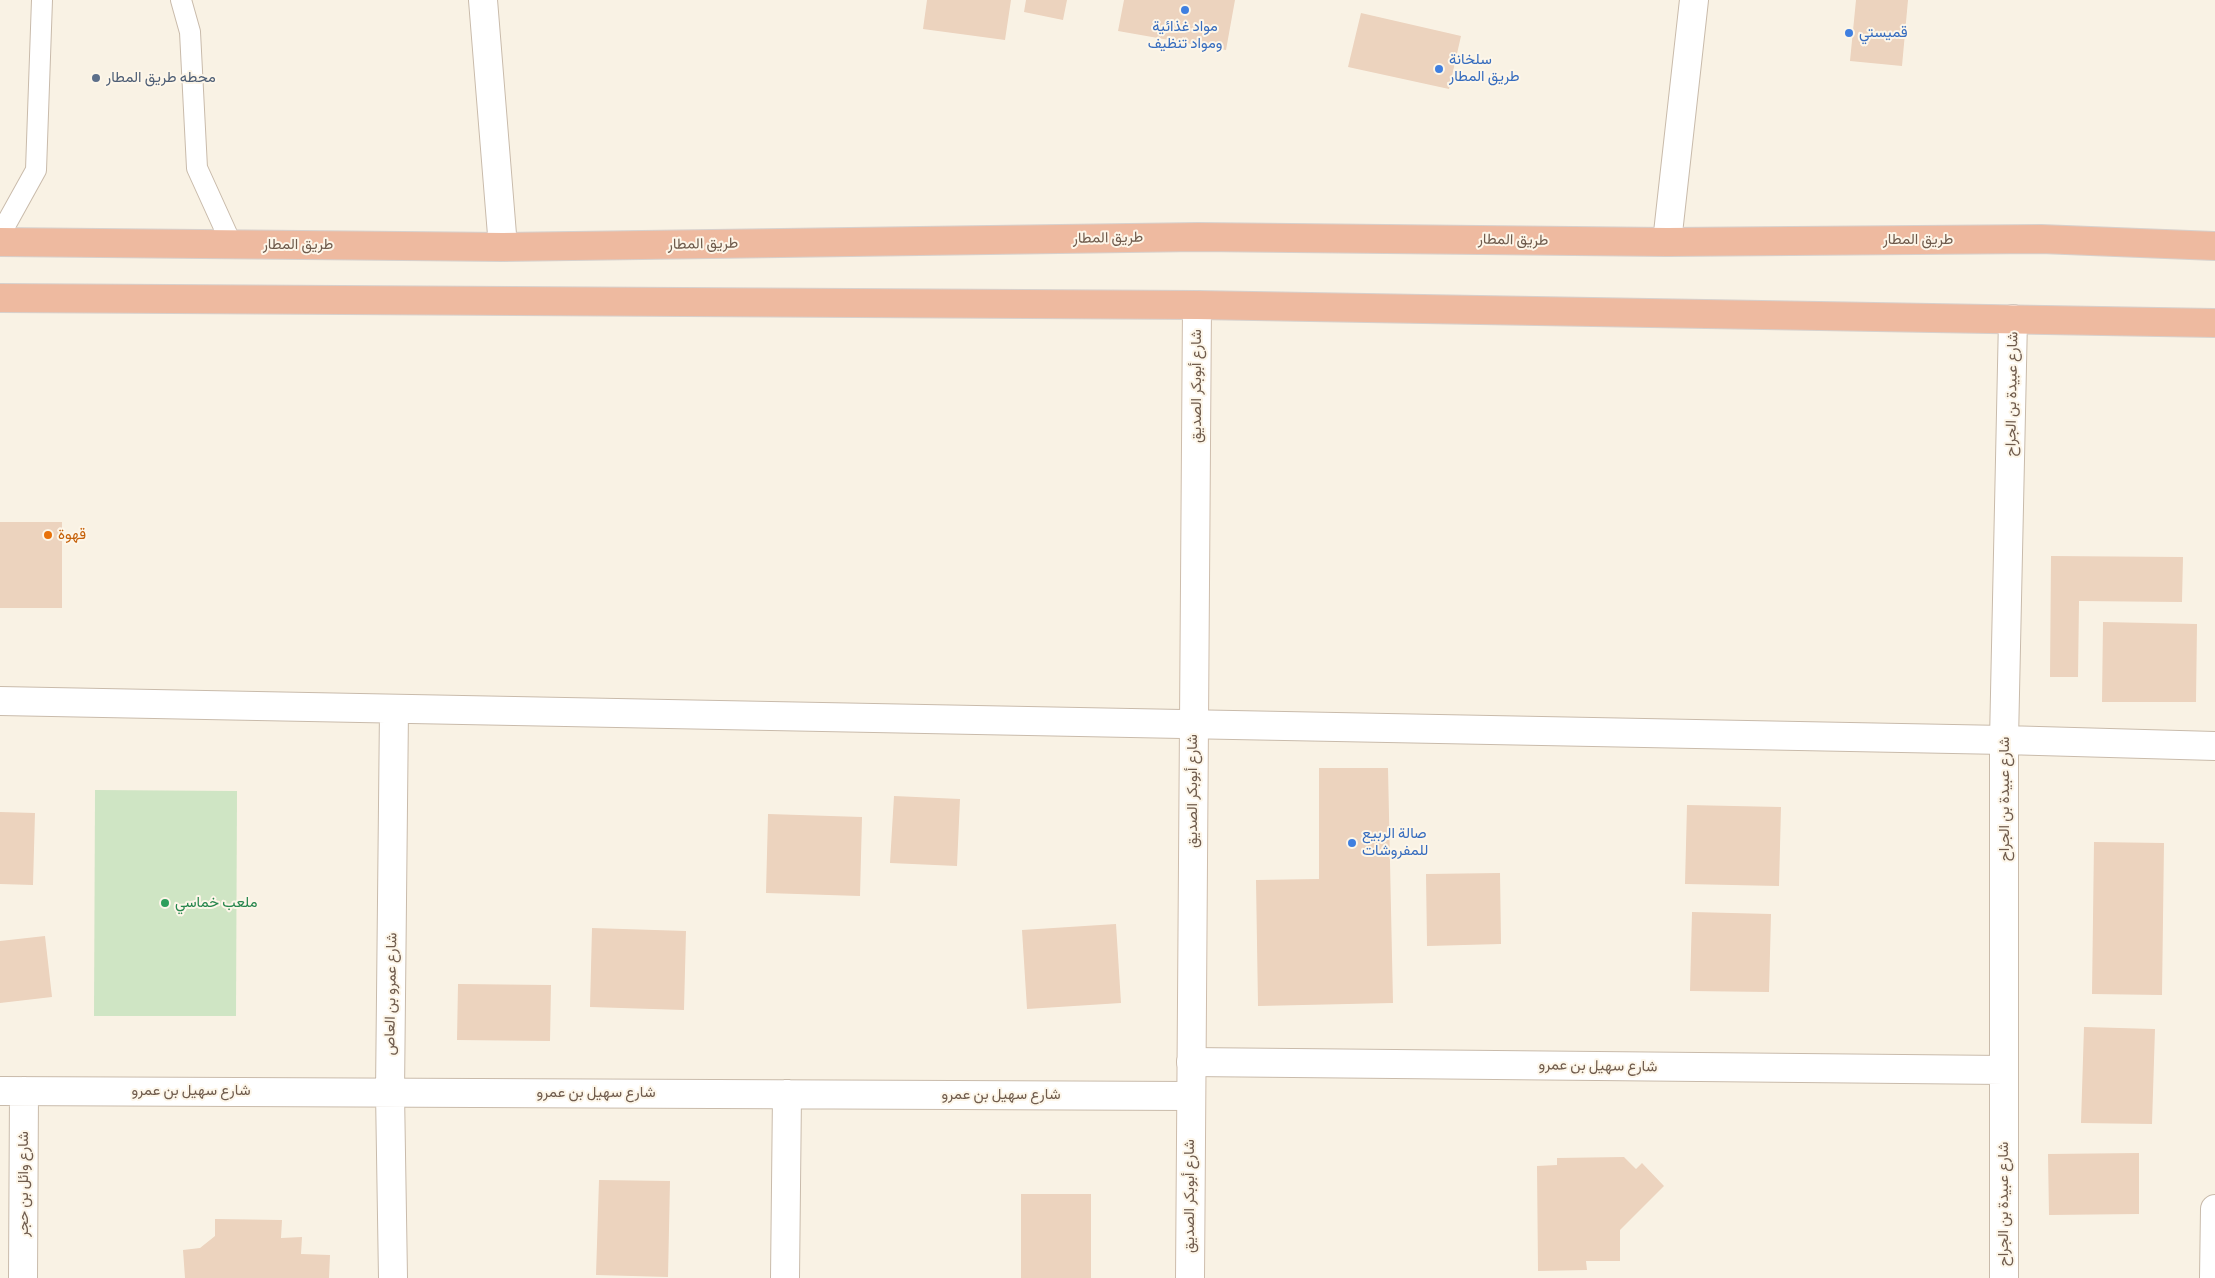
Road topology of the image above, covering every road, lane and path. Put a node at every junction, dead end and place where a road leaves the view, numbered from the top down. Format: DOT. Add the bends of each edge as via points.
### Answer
graph roads {
  1 [pos="42,0"];
  2 [pos="181,0"];
  3 [pos="482,0"];
  4 [pos="1694,0"];
  5 [pos="0,235"];
  6 [pos="0,242"];
  7 [pos="1667,242"];
  8 [pos="232,245"];
  9 [pos="2215,246"];
  10 [pos="503,247"];
  11 [pos="0,298"];
  12 [pos="1197,305"];
  13 [pos="2013,319"];
  14 [pos="2215,323"];
  15 [pos="0,701"];
  16 [pos="394,709"];
  17 [pos="1194,724"];
  18 [pos="2004,740"];
  19 [pos="2215,746"];
  20 [pos="1192,1062"];
  21 [pos="2004,1070"];
  22 [pos="12,1091"];
  23 [pos="390,1092"];
  24 [pos="787,1094"];
  25 [pos="1191,1096"];
  26 [pos="2215,1209"];
  27 [pos="23,1278"];
  28 [pos="393,1278"];
  29 [pos="786,1278"];
  30 [pos="1190,1278"];
  31 [pos="2004,1278"];
  32 [pos="2214,1278"];
  1 -- 5 [label="lane" via="36,170"];
  2 -- 8 [label="lane" via="190,32 197,168"];
  3 -- 10 [label="street"];
  4 -- 7 [label="street"];
  6 -- 8 [label="highway, طريق المطار"];
  7 -- 9 [label="highway, طريق المطار" via="2041,239"];
  7 -- 10 [label="highway, طريق المطار" via="1198,237"];
  8 -- 10 [label="highway, طريق المطار"];
  11 -- 12 [label="highway"];
  12 -- 13 [label="highway"];
  12 -- 17 [label="street, شارع أبوبكر الصديق"];
  13 -- 14 [label="highway"];
  13 -- 18 [label="street, شارع عبيدة بن الجراح"];
  15 -- 16 [label="street"];
  16 -- 17 [label="street"];
  16 -- 23 [label="street, شارع عمرو بن العاص"];
  17 -- 18 [label="street"];
  17 -- 20 [label="street, شارع أبوبكر الصديق"];
  18 -- 19 [label="street"];
  18 -- 21 [label="street, شارع عبيدة بن الجراح"];
  20 -- 21 [label="street, شارع سهيل بن عمرو"];
  20 -- 25 [label="street, شارع أبوبكر الصديق"];
  21 -- 31 [label="street, شارع عبيدة بن الجراح"];
  22 -- 23 [label="street, شارع سهيل بن عمرو"];
  22 -- 27 [label="street, شارع وائل بن حجر"];
  23 -- 24 [label="street, شارع سهيل بن عمرو"];
  23 -- 28 [label="street, شارع عمرو بن العاص"];
  24 -- 25 [label="street, شارع سهيل بن عمرو"];
  24 -- 29 [label="street"];
  25 -- 30 [label="street, شارع أبوبكر الصديق"];
  26 -- 32 [label="street"];
}
